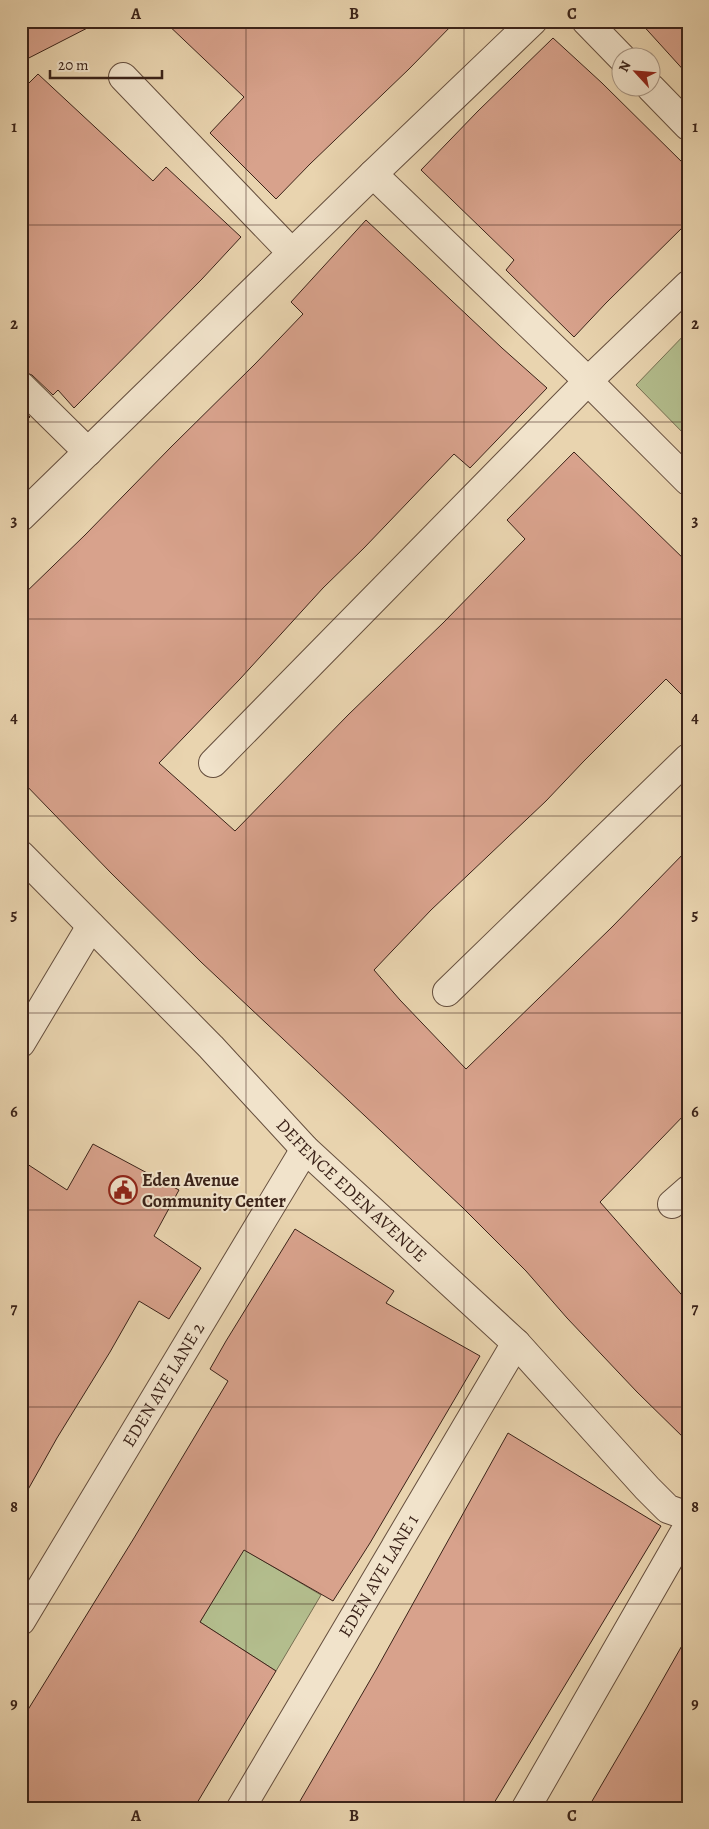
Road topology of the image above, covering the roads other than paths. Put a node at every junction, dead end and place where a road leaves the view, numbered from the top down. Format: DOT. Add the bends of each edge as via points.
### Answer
graph roads {
  1 [pos="533,21"];
  2 [pos="586,21"];
  3 [pos="612,48"];
  4 [pos="123,77"];
  5 [pos="661,98"];
  6 [pos="688,126"];
  7 [pos="373,174"];
  8 [pos="292,253"];
  9 [pos="688,285"];
  10 [pos="588,381"];
  11 [pos="21,386"];
  12 [pos="88,452"];
  13 [pos="688,481"];
  14 [pos="21,517"];
  15 [pos="688,758"];
  16 [pos="213,763"];
  17 [pos="21,855"];
  18 [pos="91,926"];
  19 [pos="447,992"];
  20 [pos="21,1042"];
  21 [pos="306,1148"];
  22 [pos="516,1343"];
  23 [pos="686,1533"];
  24 [pos="21,1621"];
  25 [pos="241,1808"];
  26 [pos="526,1808"];
  1 -- 7 [label="street"];
  2 -- 3 [label="street"];
  4 -- 8 [label="street"];
  5 -- 6 [label="street"];
  7 -- 8 [label="street"];
  7 -- 10 [label="street"];
  8 -- 12 [label="street"];
  9 -- 10 [label="street"];
  10 -- 13 [label="street"];
  10 -- 16 [label="street"];
  11 -- 12 [label="street"];
  12 -- 14 [label="street"];
  15 -- 19 [label="street"];
  17 -- 18 [label="street, DEFENCE EDEN AVENUE"];
  18 -- 20 [label="street"];
  18 -- 21 [label="street, DEFENCE EDEN AVENUE"];
  21 -- 22 [label="street, DEFENCE EDEN AVENUE"];
  21 -- 24 [label="street, EDEN AVE LANE 2"];
  22 -- 23 [label="street, DEFENCE EDEN AVENUE" via="668,1509"];
  22 -- 25 [label="street, EDEN AVE LANE 1"];
  23 -- 26 [label="street"];
}
